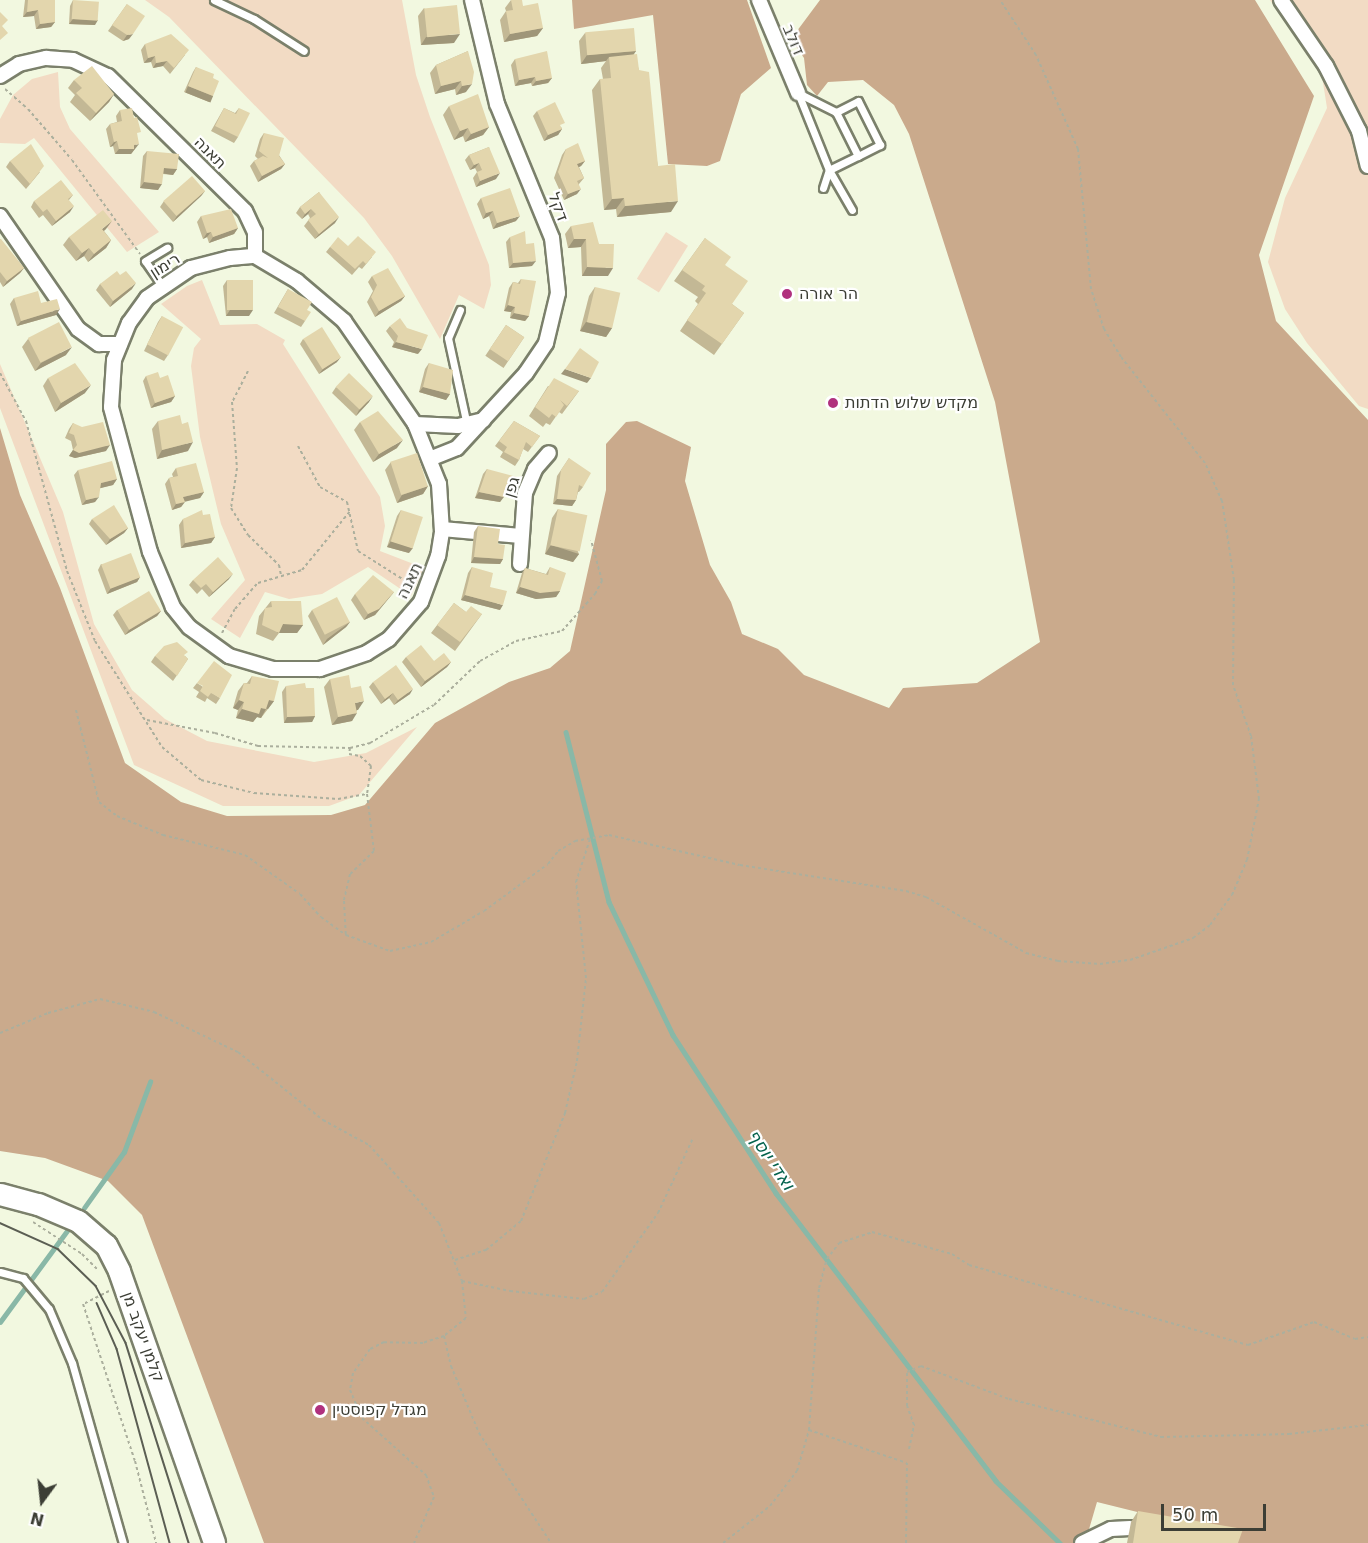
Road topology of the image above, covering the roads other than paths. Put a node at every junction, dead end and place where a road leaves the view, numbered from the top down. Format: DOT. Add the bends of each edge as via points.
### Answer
graph roads {
  1 [pos="214,0"];
  2 [pos="472,0"];
  3 [pos="759,0"];
  4 [pos="1281,0"];
  5 [pos="304,51"];
  6 [pos="0,76"];
  7 [pos="798,93"];
  8 [pos="836,112"];
  9 [pos="858,156"];
  10 [pos="1368,166"];
  11 [pos="829,170"];
  12 [pos="823,188"];
  13 [pos="852,210"];
  14 [pos="0,216"];
  15 [pos="166,248"];
  16 [pos="255,256"];
  17 [pos="162,285"];
  18 [pos="460,310"];
  19 [pos="120,344"];
  20 [pos="415,424"];
  21 [pos="469,429"];
  22 [pos="549,453"];
  23 [pos="432,458"];
  24 [pos="442,529"];
  25 [pos="521,536"];
  26 [pos="520,564"];
  27 [pos="0,1194"];
  28 [pos="0,1272"];
  29 [pos="1130,1528"];
  30 [pos="123,1543"];
  31 [pos="214,1543"];
  32 [pos="1082,1543"];
  1 -- 5 [label="lane" via="254,19"];
  2 -- 21 [label="street, דקל" via="497,104 546,220 558,275 556,310 546,343 490,416"];
  3 -- 7 [label="street, דולב"];
  4 -- 10 [label="street" via="1326,66 1359,131"];
  6 -- 16 [label="street, תאנה" via="19,64 46,58 73,60 108,76 245,211 255,232"];
  7 -- 8 [label="lane"];
  7 -- 11 [label="lane"];
  8 -- 9 [label="lane"];
  8 -- 9 [label="lane" via="858,101 880,145"];
  9 -- 11 [label="lane"];
  11 -- 12 [label="lane"];
  11 -- 13 [label="lane"];
  14 -- 19 [label="street" via="78,329 99,344"];
  15 -- 17 [label="lane" via="145,261"];
  16 -- 17 [label="street, רימון" via="210,261"];
  16 -- 20 [label="street, תאנה" via="297,282 344,321"];
  17 -- 19 [label="street, רימון" via="137,310"];
  18 -- 21 [label="lane" via="448,338"];
  19 -- 24 [label="street, תאנה" via="111,375 111,406 150,552 173,607 189,627 215,648 273,669 320,669 342,664 389,639 407,621 425,592 438,556"];
  20 -- 21 [label="street"];
  20 -- 23 [label="street, תאנה"];
  21 -- 23 [label="street, דקל" via="457,448"];
  22 -- 25 [label="street, גפן" via="527,487"];
  23 -- 24 [label="street, תאנה" via="439,484"];
  24 -- 25 [label="street"];
  25 -- 26 [label="street, גפן"];
  27 -- 31 [label="main road, קלמן יעקב מן" via="78,1221 106,1245 119,1271"];
  28 -- 30 [label="lane" via="23,1278 49,1309 72,1363"];
  29 -- 32 [label="street" via="1111,1529"];
}
